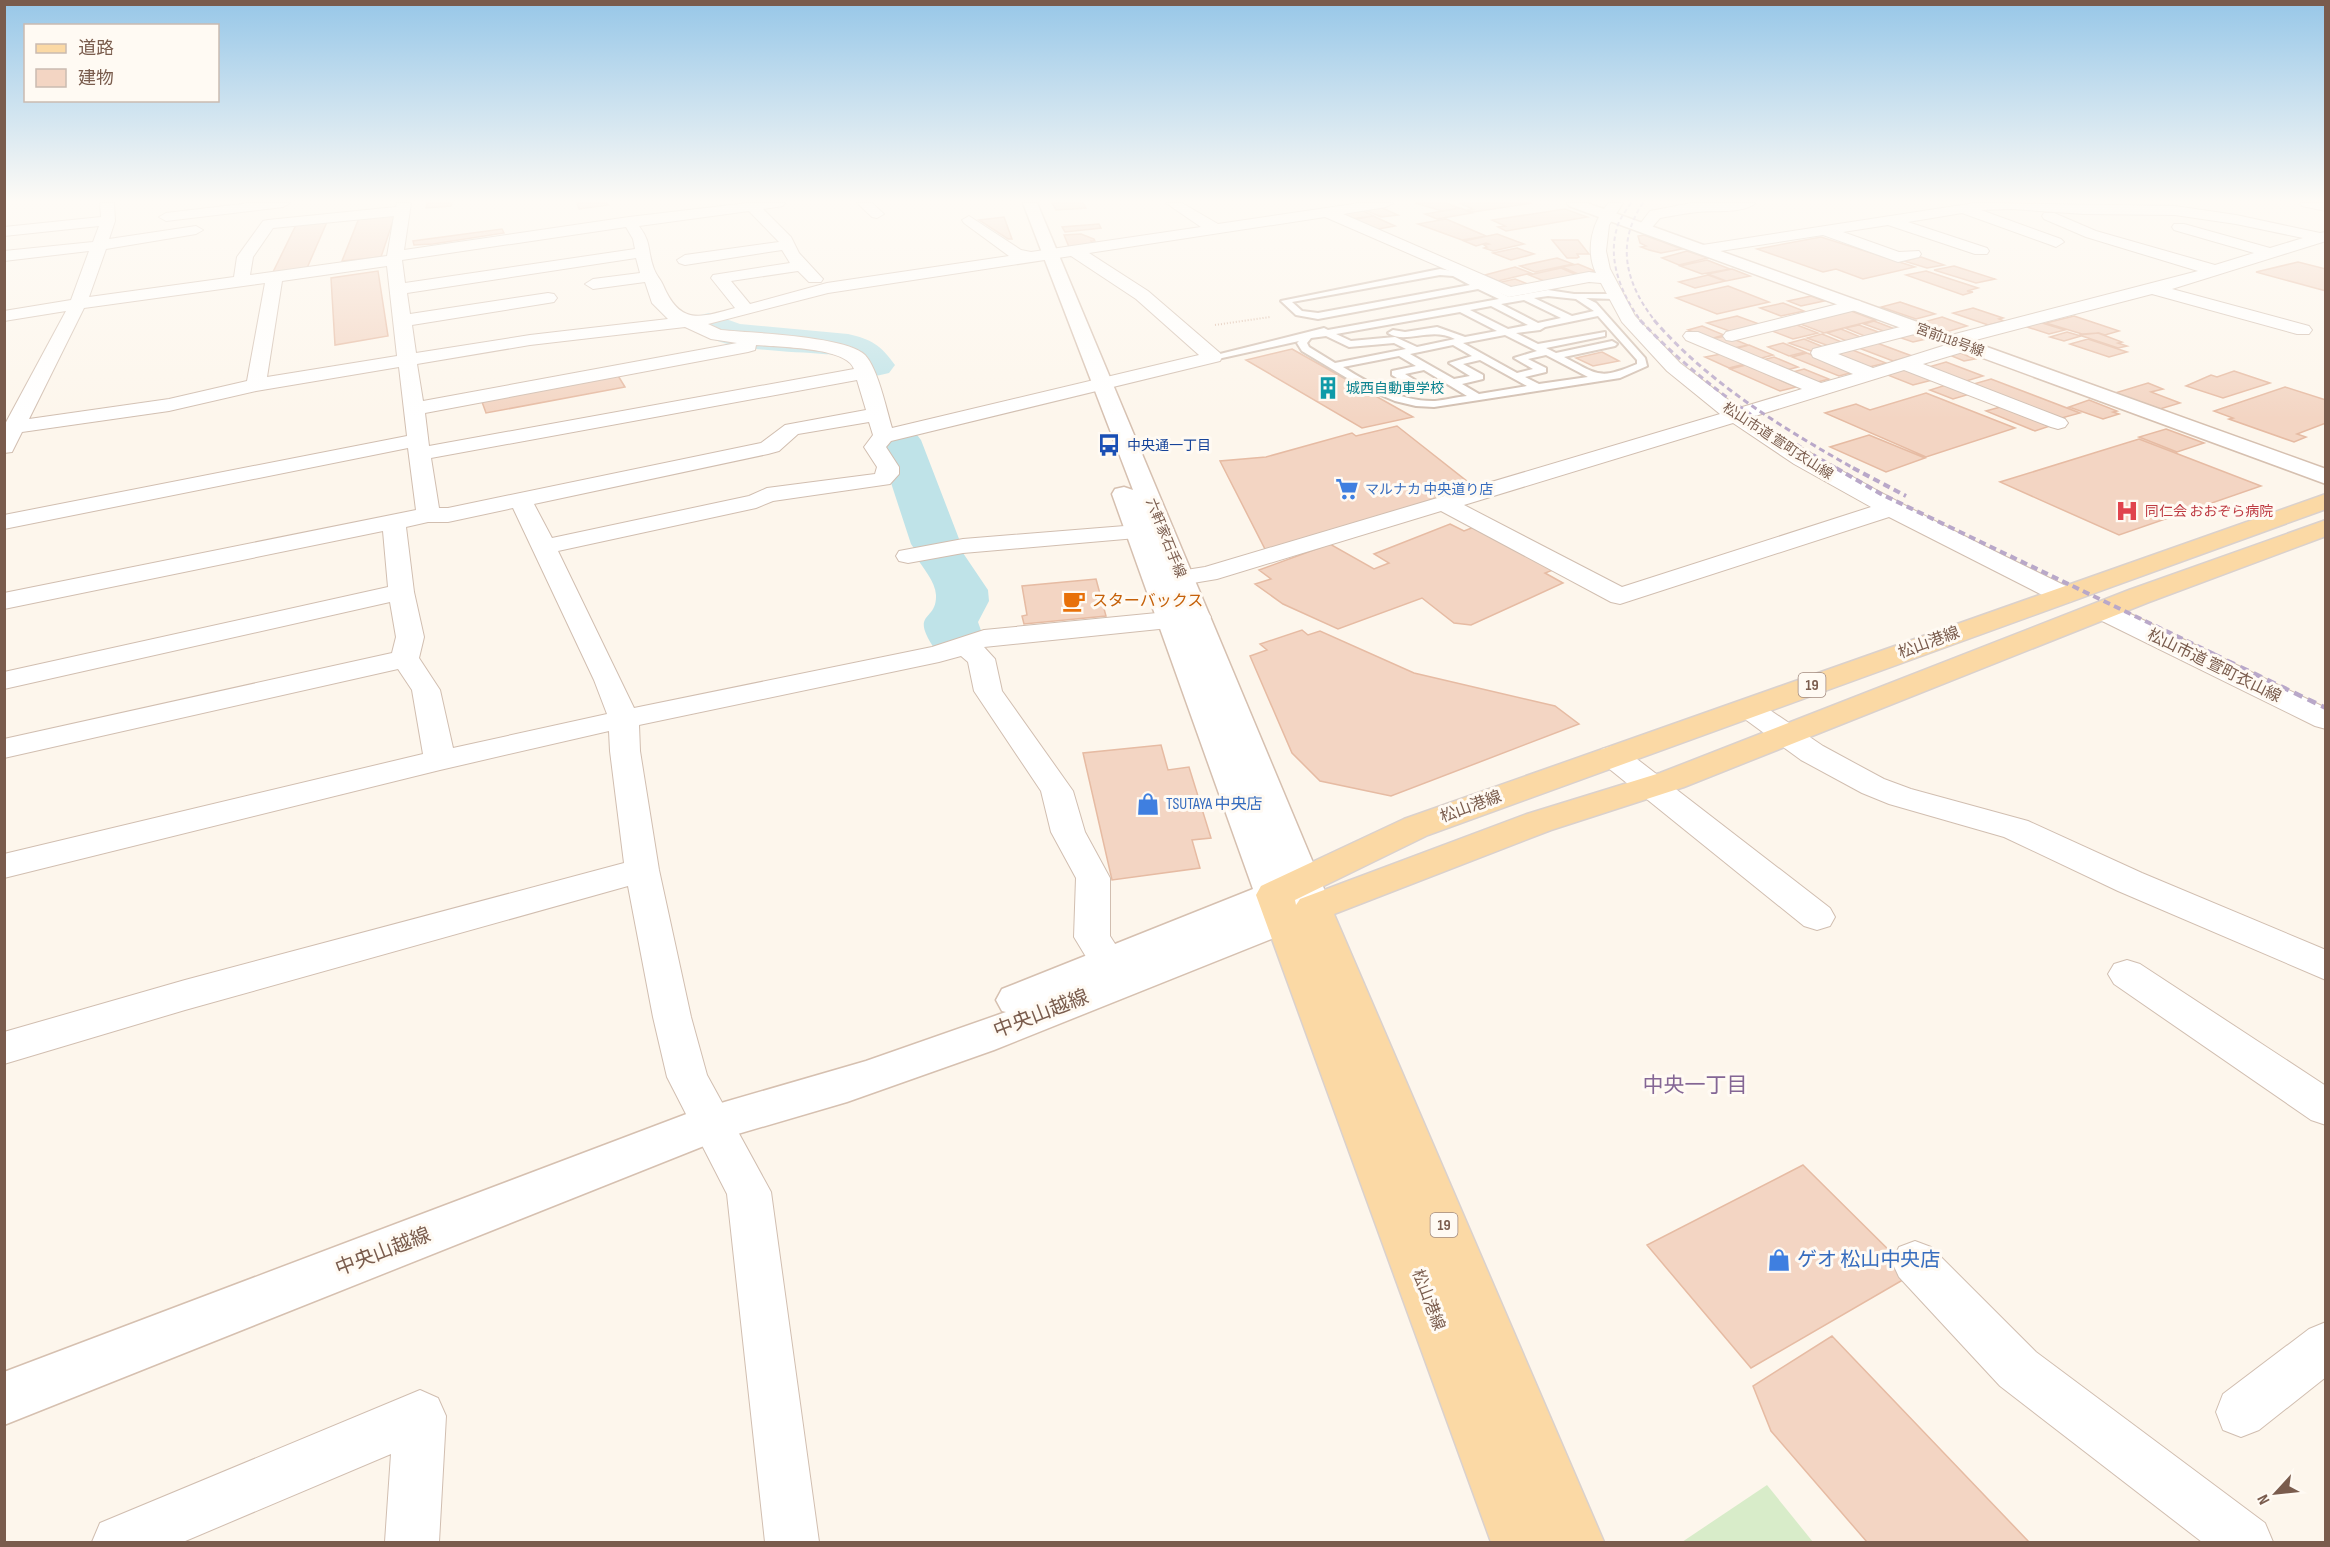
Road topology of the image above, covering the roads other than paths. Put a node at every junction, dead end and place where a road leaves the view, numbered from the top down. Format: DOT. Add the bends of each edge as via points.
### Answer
graph roads {
  1 [pos="87,275"];
  2 [pos="242,275"];
  3 [pos="281,275"];
  4 [pos="397,275"];
  5 [pos="489,275"];
  6 [pos="738,275"];
  7 [pos="812,275"];
  8 [pos="915,275"];
  9 [pos="1059,275"];
  10 [pos="1098,275"];
  11 [pos="1428,275"];
  12 [pos="1452,275"];
  13 [pos="1471,275"];
  14 [pos="1605,275"];
  15 [pos="1773,275"];
  16 [pos="2155,275"];
  17 [pos="2202,275"];
  18 [pos="650,276"];
  19 [pos="274,277"];
  20 [pos="1412,277"];
  21 [pos="241,282"];
  22 [pos="2178,282"];
  23 [pos="593,284"];
  24 [pos="1379,285"];
  25 [pos="1475,287"];
  26 [pos="1609,287"];
  27 [pos="828,288"];
  28 [pos="398,289"];
  29 [pos="2152,289"];
  30 [pos="1342,290"];
  31 [pos="1565,294"];
  32 [pos="548,298"];
  33 [pos="1407,299"];
  34 [pos="1493,300"];
  35 [pos="1519,300"];
  36 [pos="78,304"];
  37 [pos="1368,304"];
  38 [pos="1854,305"];
  39 [pos="1565,306"];
  40 [pos="746,310"];
  41 [pos="1464,310"];
  42 [pos="1545,310"];
  43 [pos="1382,311"];
  44 [pos="1522,314"];
  45 [pos="4,316"];
  46 [pos="1603,316"];
  47 [pos="1502,318"];
  48 [pos="1311,320"];
  49 [pos="402,321"];
  50 [pos="1578,321"];
  51 [pos="691,322"];
  52 [pos="1401,322"];
  53 [pos="1380,326"];
  54 [pos="1537,326"];
  55 [pos="1916,328"];
  56 [pos="2303,330"];
  57 [pos="1549,331"];
  58 [pos="1507,332"];
  59 [pos="1602,333"];
  60 [pos="1331,335"];
  61 [pos="1308,336"];
  62 [pos="1692,336"];
  63 [pos="1732,336"];
  64 [pos="1518,337"];
  65 [pos="771,341"];
  66 [pos="1958,343"];
  67 [pos="1461,344"];
  68 [pos="1547,352"];
  69 [pos="1414,355"];
  70 [pos="1213,357"];
  71 [pos="1481,357"];
  72 [pos="406,360"];
  73 [pos="1625,362"];
  74 [pos="1903,363"];
  75 [pos="1425,367"];
  76 [pos="1347,368"];
  77 [pos="1360,370"];
  78 [pos="1586,372"];
  79 [pos="864,373"];
  80 [pos="1870,374"];
  81 [pos="1515,376"];
  82 [pos="1598,378"];
  83 [pos="1452,382"];
  84 [pos="1527,382"];
  85 [pos="256,385"];
  86 [pos="1093,385"];
  87 [pos="1538,388"];
  88 [pos="1820,390"];
  89 [pos="1398,391"];
  90 [pos="1466,391"];
  91 [pos="1477,397"];
  92 [pos="413,410"];
  93 [pos="877,414"];
  94 [pos="1737,416"];
  95 [pos="2058,423"];
  96 [pos="884,436"];
  97 [pos="8,438"];
  98 [pos="418,447"];
  99 [pos="2325,477"];
  100 [pos="521,500"];
  101 [pos="2325,501"];
  102 [pos="1443,503"];
  103 [pos="1892,508"];
  104 [pos="428,515"];
  105 [pos="4,522"];
  106 [pos="394,522"];
  107 [pos="2325,527"];
  108 [pos="1150,531"];
  109 [pos="544,547"];
  110 [pos="908,556"];
  111 [pos="1169,580"];
  112 [pos="401,592"];
  113 [pos="2063,595"];
  114 [pos="4,601"];
  115 [pos="2103,611"];
  116 [pos="1185,619"];
  117 [pos="965,645"];
  118 [pos="405,659"];
  119 [pos="4,681"];
  120 [pos="1748,708"];
  121 [pos="624,719"];
  122 [pos="2325,720"];
  123 [pos="1787,735"];
  124 [pos="4,749"];
  125 [pos="1613,756"];
  126 [pos="440,760"];
  127 [pos="1651,787"];
  128 [pos="4,866"];
  129 [pos="642,870"];
  130 [pos="1294,901"];
  131 [pos="1817,917"];
  132 [pos="2325,966"];
  133 [pos="1115,973"];
  134 [pos="2127,974"];
  135 [pos="4,1048"];
  136 [pos="2325,1108"];
  137 [pos="713,1123"];
  138 [pos="1916,1263"];
  139 [pos="2325,1346"];
  140 [pos="4,1399"];
  141 [pos="2241,1412"];
  142 [pos="119,1542"];
  143 [pos="412,1542"];
  144 [pos="792,1542"];
  145 [pos="1520,1542"];
  146 [pos="1575,1542"];
  147 [pos="2246,1542"];
  1 -- 36 [label="street"];
  2 -- 21 [label="street"];
  3 -- 19 [label="street"];
  4 -- 28 [label="street"];
  5 -- 28 [label="street"];
  6 -- 40 [label="street" via="719,278"];
  7 -- 27 [label="street"];
  8 -- 27 [label="street"];
  9 -- 86 [label="main road, 六軒家石手線"];
  10 -- 70 [label="street" via="1142,295"];
  11 -- 20 [label="lane"];
  12 -- 25 [label="lane"];
  13 -- 26 [label="street" via="1509,292 1589,277"];
  14 -- 26 [label="street, 松山市道 萱町衣山線"];
  15 -- 38 [label="main road, 宮前118号線"];
  16 -- 22 [label="street"];
  17 -- 22 [label="street"];
  18 -- 23 [label="street"];
  18 -- 51 [label="street" via="667,310"];
  19 -- 21 [label="street"];
  19 -- 85 [label="street"];
  20 -- 24 [label="lane"];
  20 -- 25 [label="lane" via="1432,284 1453,281"];
  21 -- 36 [label="street"];
  22 -- 29 [label="street"];
  24 -- 30 [label="lane"];
  24 -- 33 [label="lane"];
  24 -- 37 [label="lane" via="1366,290 1382,298"];
  25 -- 33 [label="lane"];
  25 -- 34 [label="lane"];
  26 -- 31 [label="lane"];
  26 -- 94 [label="street, 松山市道 萱町衣山線" via="1634,328 1657,353"];
  27 -- 40 [label="street"];
  28 -- 49 [label="street"];
  29 -- 56 [label="street"];
  29 -- 66 [label="street" via="1962,338"];
  30 -- 37 [label="lane"];
  30 -- 48 [label="lane" via="1284,302"];
  31 -- 35 [label="lane" via="1548,293"];
  31 -- 46 [label="lane" via="1586,300"];
  32 -- 49 [label="street"];
  33 -- 37 [label="lane"];
  34 -- 35 [label="lane"];
  34 -- 41 [label="lane"];
  34 -- 43 [label="lane"];
  34 -- 44 [label="lane"];
  35 -- 42 [label="lane"];
  35 -- 50 [label="lane" via="1567,300 1578,304"];
  36 -- 45 [label="street"];
  36 -- 97 [label="street"];
  37 -- 43 [label="lane"];
  37 -- 48 [label="lane"];
  38 -- 55 [label="main road, 宮前118号線"];
  38 -- 63 [label="street"];
  39 -- 42 [label="lane"];
  40 -- 51 [label="street"];
  41 -- 52 [label="lane"];
  41 -- 58 [label="lane"];
  42 -- 44 [label="lane"];
  42 -- 50 [label="lane"];
  43 -- 48 [label="lane"];
  43 -- 52 [label="lane"];
  44 -- 47 [label="lane"];
  44 -- 54 [label="lane"];
  46 -- 50 [label="lane"];
  46 -- 82 [label="lane" via="1642,360 1642,366"];
  48 -- 60 [label="lane"];
  49 -- 72 [label="street"];
  50 -- 54 [label="lane"];
  50 -- 57 [label="lane"];
  50 -- 59 [label="lane"];
  51 -- 65 [label="street" via="717,335"];
  51 -- 72 [label="street" via="591,331"];
  52 -- 53 [label="lane"];
  53 -- 60 [label="lane"];
  53 -- 67 [label="lane" via="1409,336 1441,330"];
  54 -- 57 [label="lane"];
  54 -- 58 [label="lane"];
  55 -- 66 [label="main road, 宮前118号線"];
  55 -- 80 [label="street" via="1820,353"];
  57 -- 64 [label="lane"];
  58 -- 64 [label="lane"];
  58 -- 67 [label="lane"];
  59 -- 68 [label="lane"];
  59 -- 68 [label="lane" via="1615,348"];
  60 -- 61 [label="lane"];
  60 -- 69 [label="lane" via="1355,345 1395,340"];
  60 -- 76 [label="lane" via="1317,344"];
  61 -- 70 [label="lane"];
  61 -- 76 [label="lane" via="1302,343 1305,349 1335,366"];
  62 -- 88 [label="street"];
  64 -- 67 [label="lane"];
  64 -- 68 [label="lane"];
  65 -- 79 [label="street" via="840,348 856,357"];
  65 -- 92 [label="street"];
  66 -- 74 [label="street" via="1956,348"];
  66 -- 99 [label="main road, 宮前118号線"];
  67 -- 69 [label="lane"];
  67 -- 71 [label="lane"];
  68 -- 78 [label="lane"];
  68 -- 81 [label="lane" via="1519,358 1542,370"];
  69 -- 75 [label="lane"];
  69 -- 76 [label="lane" via="1401,353"];
  69 -- 77 [label="lane"];
  70 -- 86 [label="street"];
  71 -- 81 [label="lane"];
  71 -- 83 [label="lane" via="1454,363 1479,377"];
  72 -- 85 [label="street"];
  72 -- 92 [label="street"];
  73 -- 78 [label="lane" via="1615,368"];
  74 -- 80 [label="street"];
  74 -- 95 [label="street"];
  75 -- 83 [label="lane"];
  75 -- 89 [label="lane" via="1396,373 1419,387"];
  76 -- 77 [label="lane"];
  76 -- 91 [label="lane" via="1384,395 1416,404"];
  77 -- 89 [label="lane"];
  78 -- 82 [label="lane"];
  78 -- 84 [label="lane"];
  79 -- 93 [label="street"];
  79 -- 98 [label="street"];
  80 -- 88 [label="street"];
  81 -- 84 [label="lane"];
  82 -- 87 [label="lane"];
  83 -- 90 [label="lane"];
  84 -- 87 [label="lane"];
  84 -- 90 [label="lane"];
  85 -- 97 [label="street"];
  86 -- 96 [label="street"];
  86 -- 108 [label="main road, 六軒家石手線"];
  87 -- 91 [label="lane"];
  88 -- 94 [label="street"];
  89 -- 90 [label="lane" via="1422,398"];
  90 -- 91 [label="lane"];
  92 -- 98 [label="street"];
  93 -- 96 [label="street"];
  93 -- 100 [label="street" via="792,429 768,448"];
  94 -- 102 [label="street"];
  94 -- 103 [label="street, 松山市道 萱町衣山線" via="1833,477"];
  96 -- 109 [label="street" via="875,447 888,467 888,474 882,479 767,495 756,501"];
  98 -- 104 [label="street"];
  98 -- 105 [label="street"];
  100 -- 104 [label="street" via="448,515"];
  100 -- 109 [label="street"];
  101 -- 113 [label="main road, 松山港線 / 19"];
  102 -- 103 [label="street" via="1620,596"];
  102 -- 111 [label="street" via="1208,574"];
  103 -- 113 [label="street, 松山市道 萱町衣山線"];
  104 -- 106 [label="street"];
  106 -- 112 [label="street"];
  106 -- 114 [label="street"];
  107 -- 115 [label="main road, 松山港線 / 19"];
  108 -- 110 [label="street" via="963,546"];
  108 -- 111 [label="main road, 六軒家石手線"];
  109 -- 121 [label="street"];
  111 -- 116 [label="main road, 六軒家石手線"];
  112 -- 118 [label="street" via="410,637"];
  112 -- 119 [label="street"];
  113 -- 120 [label="main road, 松山港線 / 19"];
  115 -- 122 [label="street, 松山市道 萱町衣山線"];
  115 -- 123 [label="main road, 松山港線 / 19"];
  116 -- 117 [label="street" via="984,638"];
  116 -- 130 [label="main road, 六軒家石手線"];
  117 -- 121 [label="street" via="939,654"];
  117 -- 133 [label="street" via="981,659 988,691 1057,791 1068,832 1093,878 1092,937"];
  118 -- 124 [label="street"];
  118 -- 126 [label="street" via="426,690"];
  120 -- 123 [label="street"];
  120 -- 125 [label="main road, 松山港線 / 19"];
  121 -- 126 [label="street"];
  121 -- 129 [label="street"];
  123 -- 127 [label="main road, 松山港線 / 19"];
  123 -- 132 [label="street" via="1873,786 2016,829"];
  125 -- 127 [label="street"];
  125 -- 130 [label="main road, 松山港線 / 19" via="1416,827"];
  126 -- 128 [label="street"];
  127 -- 130 [label="main road, 松山港線 / 19"];
  127 -- 131 [label="street"];
  129 -- 135 [label="street"];
  129 -- 137 [label="street" via="687,1077"];
  130 -- 133 [label="main road, 中央山越線"];
  130 -- 145 [label="main road, 松山港線"];
  130 -- 146 [label="main road, 19"];
  133 -- 137 [label="main road, 中央山越線" via="1001,1030 864,1079"];
  134 -- 136 [label="street"];
  137 -- 140 [label="main road, 中央山越線"];
  137 -- 144 [label="street" via="748,1192"];
  138 -- 147 [label="street" via="2018,1369"];
  139 -- 141 [label="street"];
  142 -- 143 [label="street" via="420,1416"];
}
